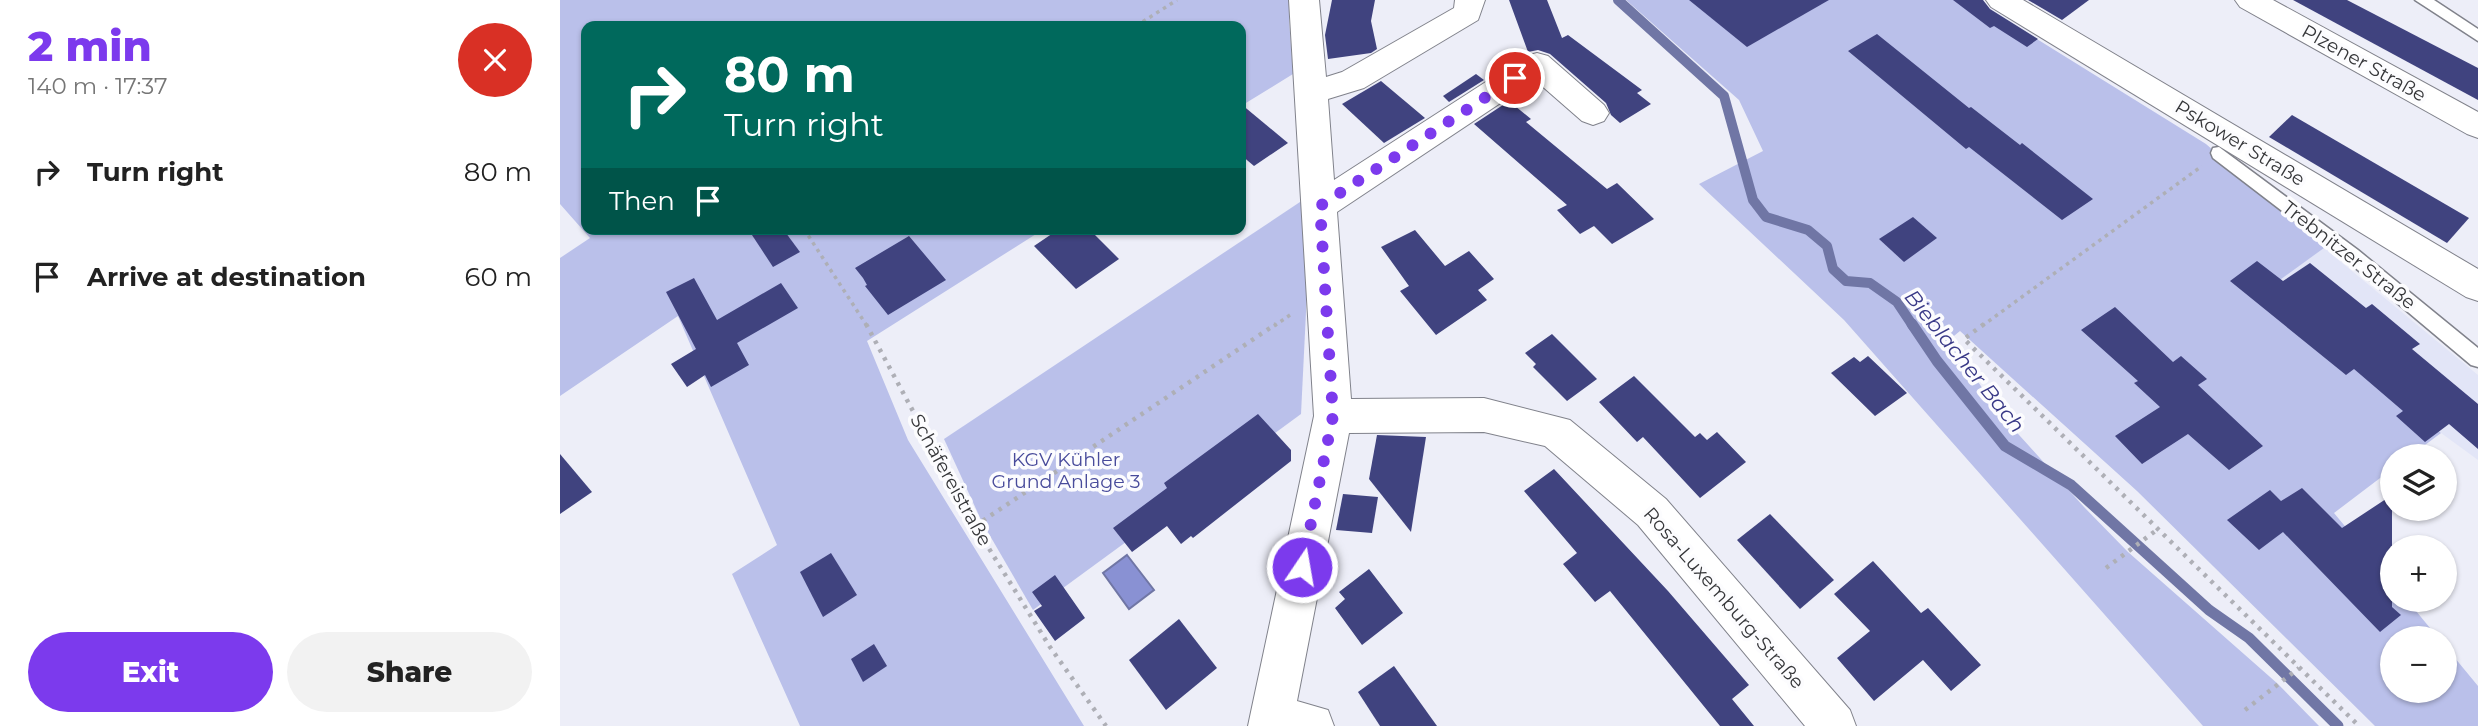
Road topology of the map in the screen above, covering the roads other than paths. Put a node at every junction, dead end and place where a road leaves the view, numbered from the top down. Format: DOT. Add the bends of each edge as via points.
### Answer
graph roads {
  1 [pos="1304,0"];
  2 [pos="1470,0"];
  3 [pos="2001,0"];
  4 [pos="2250,0"];
  5 [pos="2423,0"];
  6 [pos="2478,36"];
  7 [pos="1312,90"];
  8 [pos="1593,113"];
  9 [pos="2478,126"];
  10 [pos="2219,153"];
  11 [pos="1320,206"];
  12 [pos="2478,287"];
  13 [pos="2478,359"];
  14 [pos="1333,416"];
  15 [pos="1284,723"];
  16 [pos="1834,726"];
  1 -- 7 [label="street"];
  2 -- 7 [label="street" via="1468,13 1353,80"];
  3 -- 12 [label="street, Pskower Straße"];
  4 -- 9 [label="street, Plzener Straße"];
  5 -- 6 [label="lane"];
  7 -- 11 [label="street"];
  8 -- 11 [label="street" via="1537,64"];
  10 -- 13 [label="lane, Trebnitzer Straße"];
  11 -- 14 [label="street"];
  14 -- 15 [label="street"];
  14 -- 16 [label="street, Rosa-Luxemburg-Straße" via="1484,415 1556,432 1652,512"];
}
